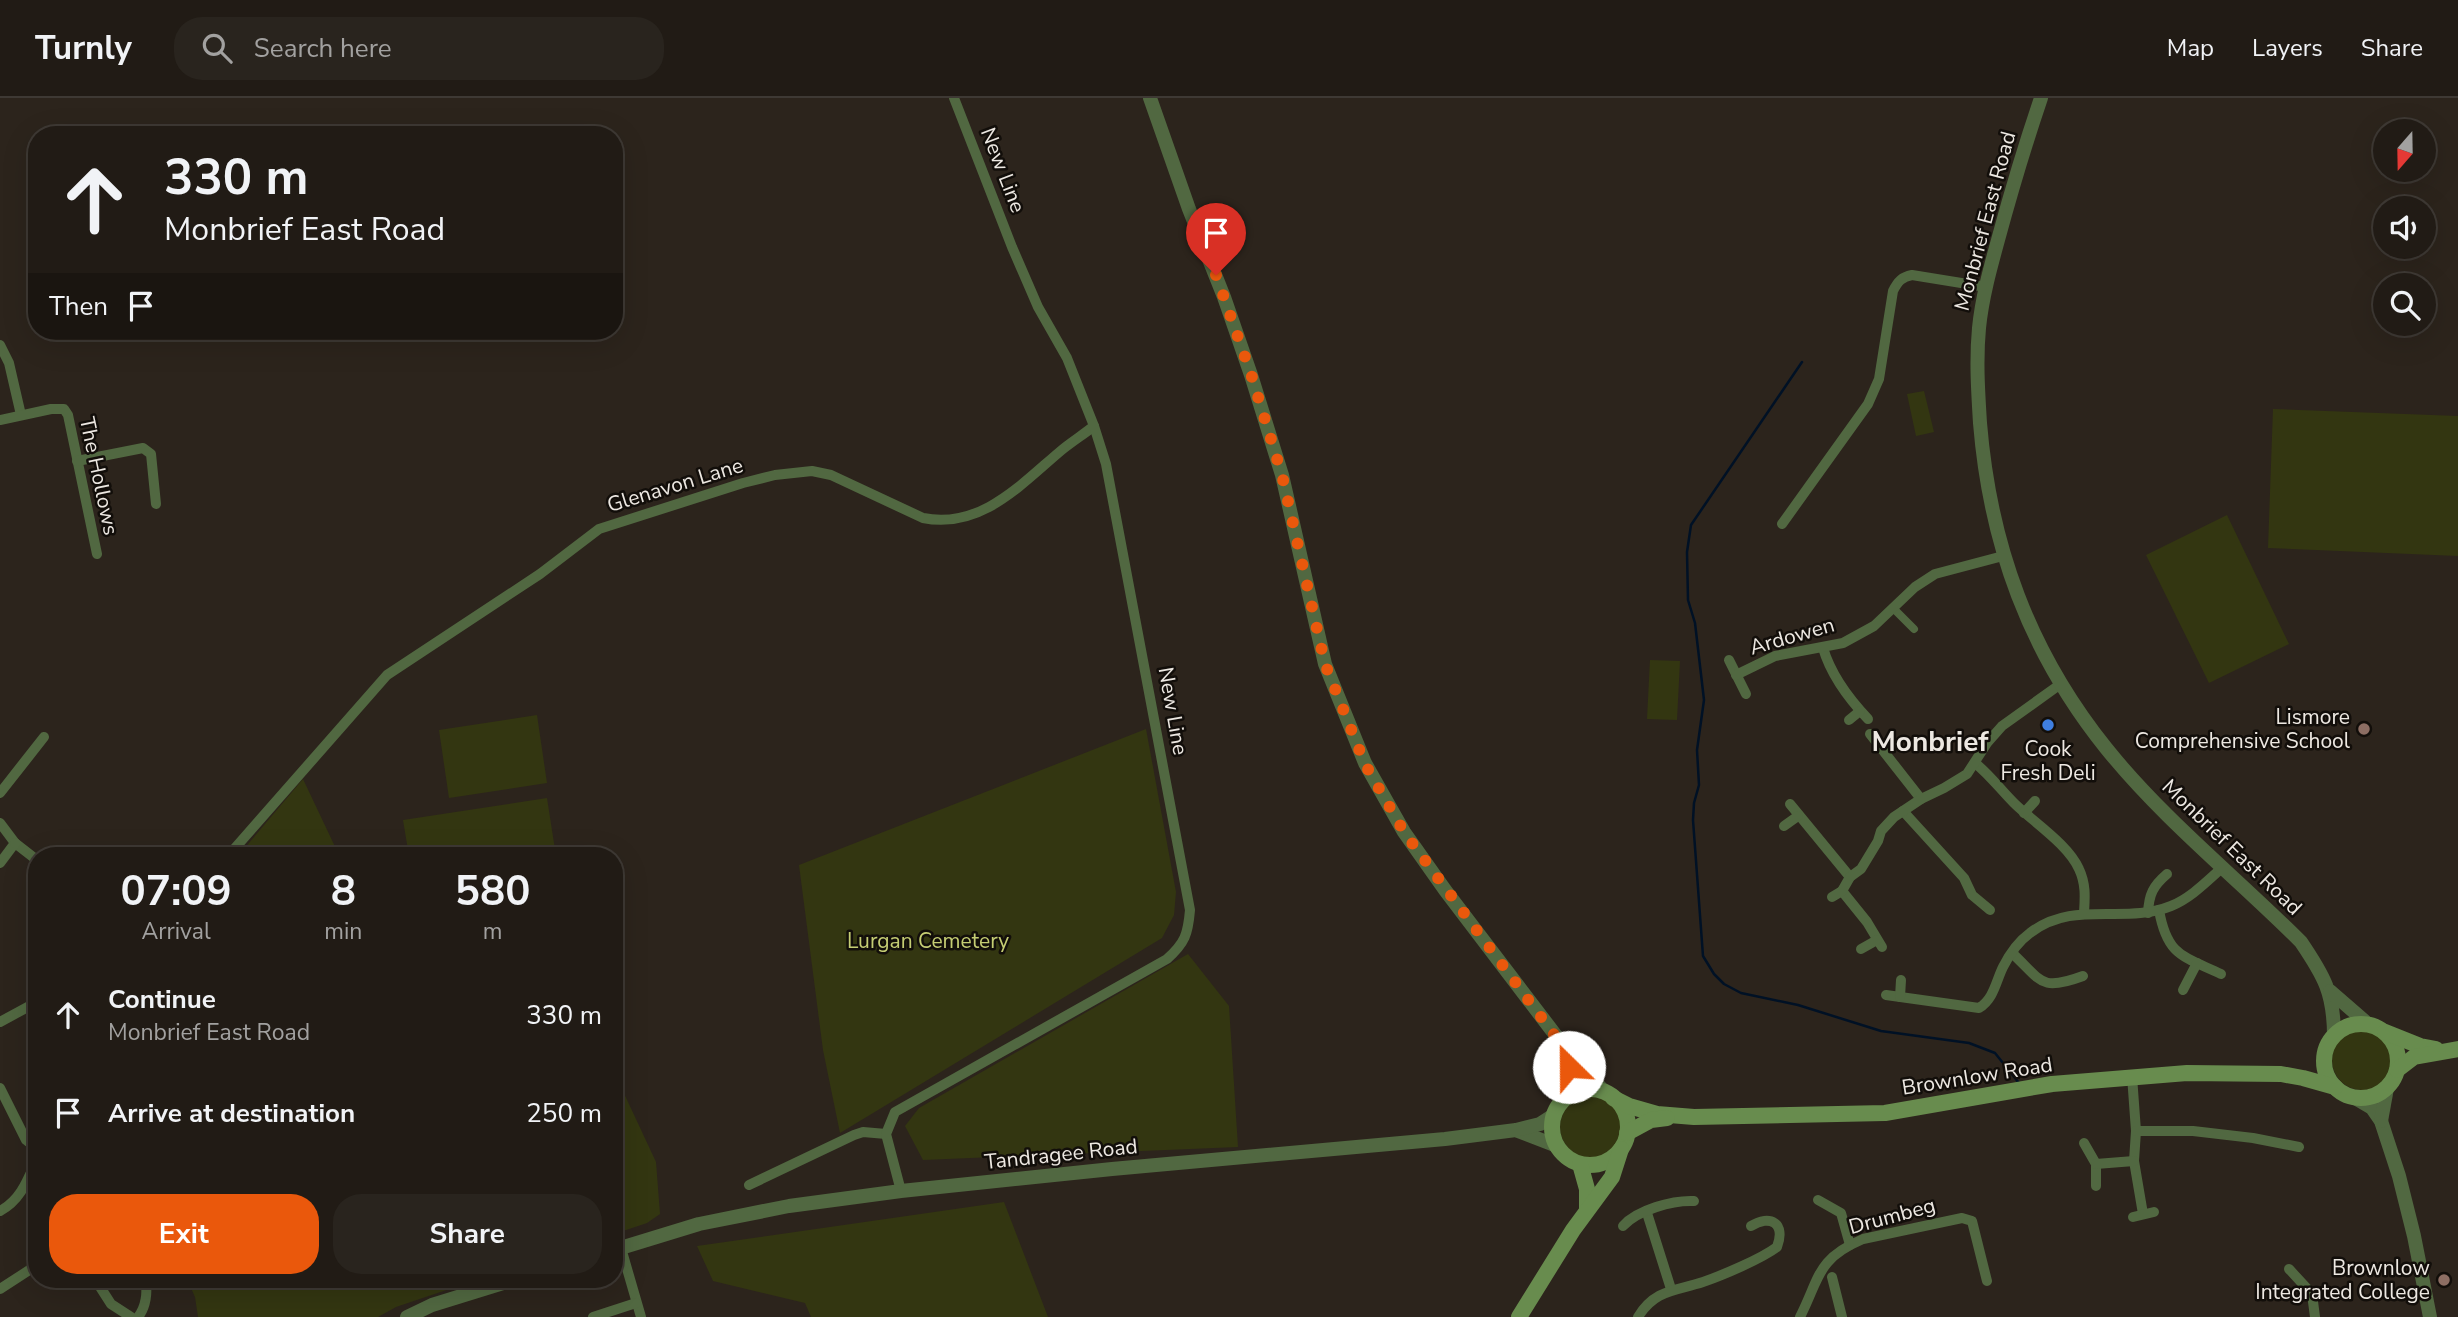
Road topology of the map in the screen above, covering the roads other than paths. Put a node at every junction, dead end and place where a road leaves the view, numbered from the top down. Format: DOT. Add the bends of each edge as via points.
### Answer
graph roads {
  1 [pos="954,98"];
  2 [pos="1150,98"];
  3 [pos="2041,98"];
  4 [pos="1986,287"];
  5 [pos="0,345"];
  6 [pos="21,415"];
  7 [pos="0,420"];
  8 [pos="1094,426"];
  9 [pos="77,461"];
  10 [pos="156,504"];
  11 [pos="1782,523"];
  12 [pos="97,554"];
  13 [pos="2003,556"];
  14 [pos="1894,608"];
  15 [pos="1914,629"];
  16 [pos="1823,648"];
  17 [pos="1728,660"];
  18 [pos="1736,675"];
  19 [pos="2062,683"];
  20 [pos="1746,694"];
  21 [pos="1849,720"];
  22 [pos="1870,733"];
  23 [pos="44,737"];
  24 [pos="1975,763"];
  25 [pos="0,793"];
  26 [pos="1921,799"];
  27 [pos="2035,801"];
  28 [pos="1790,804"];
  29 [pos="1903,811"];
  30 [pos="2024,813"];
  31 [pos="1798,816"];
  32 [pos="0,823"];
  33 [pos="1784,826"];
  34 [pos="15,844"];
  35 [pos="236,847"];
  36 [pos="28,853"];
  37 [pos="0,863"];
  38 [pos="2223,867"];
  39 [pos="2168,874"];
  40 [pos="1850,877"];
  41 [pos="1990,910"];
  42 [pos="2153,911"];
  43 [pos="2084,913"];
  44 [pos="1861,949"];
  45 [pos="2012,953"];
  46 [pos="2197,963"];
  47 [pos="2221,974"];
  48 [pos="2082,976"];
  49 [pos="1901,980"];
  50 [pos="2183,990"];
  51 [pos="2330,991"];
  52 [pos="1886,995"];
  53 [pos="1900,997"];
  54 [pos="28,1007"];
  55 [pos="0,1022"];
  56 [pos="2376,1028"];
  57 [pos="2334,1035"];
  58 [pos="1561,1044"];
  59 [pos="2450,1050"];
  60 [pos="2325,1052"];
  61 [pos="2398,1070"];
  62 [pos="2281,1074"];
  63 [pos="2132,1076"];
  64 [pos="2335,1087"];
  65 [pos="0,1088"];
  66 [pos="2387,1088"];
  67 [pos="1610,1096"];
  68 [pos="2355,1097"];
  69 [pos="1557,1110"];
  70 [pos="1679,1117"];
  71 [pos="2381,1121"];
  72 [pos="1517,1130"];
  73 [pos="2136,1131"];
  74 [pos="1627,1133"];
  75 [pos="886,1134"];
  76 [pos="28,1142"];
  77 [pos="2084,1143"];
  78 [pos="1557,1146"];
  79 [pos="2299,1147"];
  80 [pos="1620,1149"];
  81 [pos="2134,1161"];
  82 [pos="1580,1164"];
  83 [pos="2096,1164"];
  84 [pos="28,1178"];
  85 [pos="749,1185"];
  86 [pos="2096,1186"];
  87 [pos="901,1191"];
  88 [pos="1818,1200"];
  89 [pos="1694,1201"];
  90 [pos="5,1208"];
  91 [pos="1587,1210"];
  92 [pos="1647,1213"];
  93 [pos="2143,1214"];
  94 [pos="1623,1226"];
  95 [pos="1751,1226"];
  96 [pos="1850,1245"];
  97 [pos="623,1247"];
  98 [pos="623,1264"];
  99 [pos="2289,1269"];
  100 [pos="28,1271"];
  101 [pos="1832,1277"];
  102 [pos="1987,1281"];
  103 [pos="101,1288"];
  104 [pos="146,1288"];
  105 [pos="486,1288"];
  106 [pos="0,1289"];
  107 [pos="1671,1289"];
  108 [pos="636,1303"];
  109 [pos="131,1317"];
  110 [pos="138,1317"];
  111 [pos="407,1317"];
  112 [pos="593,1317"];
  113 [pos="641,1317"];
  114 [pos="1520,1317"];
  115 [pos="1638,1317"];
  116 [pos="1800,1317"];
  117 [pos="1842,1317"];
  118 [pos="2315,1317"];
  119 [pos="2430,1317"];
  1 -- 8 [label="street, New Line" via="1012,247 1067,358"];
  2 -- 58 [label="street" via="1251,374 1282,475 1325,664 1365,764 1404,832"];
  3 -- 4 [label="street, Monbrief East Road"];
  4 -- 11 [label="street" via="1912,275 1897,282 1876,389"];
  4 -- 13 [label="street, Monbrief East Road" via="1976,372 1989,491"];
  5 -- 6 [label="street"];
  6 -- 7 [label="street, The Hollows"];
  6 -- 9 [label="street, The Hollows" via="64,409"];
  8 -- 35 [label="street, Glenavon Lane" via="1003,500 954,519 923,518 831,475 812,471 743,483 599,529 540,574 387,675"];
  8 -- 75 [label="street, New Line" via="1106,464 1155,716 1190,910 1188,930 1181,947 1167,959 895,1112"];
  9 -- 10 [label="street" via="148,450"];
  9 -- 12 [label="street, The Hollows"];
  13 -- 14 [label="street, Ardowen" via="1935,575"];
  13 -- 19 [label="street, Monbrief East Road" via="2034,633"];
  14 -- 15 [label="street"];
  14 -- 16 [label="street, Ardowen" via="1864,632"];
  16 -- 18 [label="street, Ardowen" via="1775,656"];
  16 -- 21 [label="street" via="1841,686 1864,715"];
  17 -- 18 [label="street"];
  18 -- 20 [label="street"];
  19 -- 24 [label="street" via="2002,726"];
  19 -- 38 [label="street, Monbrief East Road" via="2118,762"];
  22 -- 26 [label="street"];
  23 -- 25 [label="street"];
  24 -- 26 [label="street" via="1956,782"];
  24 -- 30 [label="street"];
  26 -- 29 [label="street"];
  27 -- 30 [label="street"];
  28 -- 31 [label="street"];
  29 -- 40 [label="street" via="1881,831 1870,857"];
  29 -- 41 [label="street" via="1964,878 1972,895"];
  30 -- 43 [label="street" via="2078,866 2085,883"];
  31 -- 33 [label="street"];
  31 -- 40 [label="street"];
  32 -- 34 [label="street"];
  34 -- 36 [label="street"];
  34 -- 37 [label="street"];
  38 -- 42 [label="street" via="2191,895"];
  38 -- 51 [label="street, Monbrief East Road" via="2301,942"];
  39 -- 42 [label="street" via="2148,895"];
  40 -- 44 [label="street" via="1837,894 1867,922 1880,943"];
  42 -- 43 [label="street"];
  42 -- 46 [label="street" via="2173,949"];
  43 -- 45 [label="street" via="2053,920 2030,933"];
  45 -- 48 [label="street" via="2047,984 2060,985"];
  45 -- 53 [label="street" via="1988,1002 1979,1007"];
  46 -- 47 [label="street"];
  46 -- 50 [label="street"];
  49 -- 53 [label="street"];
  51 -- 56 [label="street"];
  51 -- 57 [label="street, Monbrief East Road"];
  52 -- 53 [label="street"];
  54 -- 55 [label="street"];
  56 -- 57 [label="main road" via="2346,1027"];
  56 -- 59 [label="main road" via="2420,1046"];
  56 -- 61 [label="main road" via="2395,1044"];
  57 -- 60 [label="main road"];
  58 -- 67 [label="street"];
  58 -- 69 [label="street" via="1569,1078"];
  59 -- 61 [label="main road" via="2414,1057"];
  60 -- 62 [label="main road, Brownlow Road" via="2306,1068"];
  60 -- 64 [label="main road" via="2325,1071"];
  61 -- 66 [label="main road"];
  62 -- 63 [label="main road, Brownlow Road"];
  62 -- 64 [label="main road, Brownlow Road"];
  63 -- 70 [label="main road, Brownlow Road" via="2026,1088 1885,1113"];
  63 -- 73 [label="street"];
  64 -- 68 [label="main road"];
  65 -- 76 [label="street"];
  66 -- 68 [label="main road" via="2372,1097"];
  66 -- 71 [label="street"];
  67 -- 69 [label="main road" via="1577,1092"];
  67 -- 70 [label="main road, Brownlow Road" via="1638,1109"];
  67 -- 74 [label="main road" via="1625,1114"];
  68 -- 71 [label="street"];
  69 -- 72 [label="street, Tandragee Road" via="1541,1124"];
  69 -- 78 [label="main road" via="1552,1126"];
  70 -- 74 [label="main road, Brownlow Road" via="1651,1120"];
  71 -- 119 [label="street" via="2399,1176"];
  72 -- 78 [label="street, Tandragee Road"];
  72 -- 87 [label="street, Tandragee Road"];
  73 -- 79 [label="street" via="2193,1131"];
  73 -- 81 [label="street"];
  74 -- 80 [label="main road"];
  75 -- 85 [label="street" via="854,1135"];
  75 -- 87 [label="street"];
  77 -- 83 [label="street"];
  78 -- 82 [label="main road"];
  80 -- 82 [label="main road" via="1599,1164"];
  80 -- 91 [label="main road" via="1612,1177"];
  81 -- 83 [label="street"];
  81 -- 93 [label="street"];
  82 -- 91 [label="main road"];
  83 -- 86 [label="street"];
  84 -- 90 [label="street"];
  87 -- 97 [label="street, Tandragee Road" via="715,1220"];
  88 -- 96 [label="street" via="1841,1213"];
  89 -- 92 [label="street" via="1676,1200"];
  91 -- 114 [label="main road"];
  92 -- 94 [label="street"];
  92 -- 107 [label="street"];
  95 -- 107 [label="street" via="1761,1220 1776,1224 1777,1247 1702,1282"];
  96 -- 102 [label="street, Drumbeg" via="1962,1218 1972,1221"];
  96 -- 116 [label="street, Drumbeg" via="1823,1267"];
  98 -- 108 [label="street"];
  99 -- 118 [label="street" via="2312,1294"];
  100 -- 106 [label="street"];
  101 -- 117 [label="street"];
  103 -- 109 [label="street" via="111,1304"];
  104 -- 110 [label="street"];
  105 -- 111 [label="street" via="432,1304"];
  107 -- 115 [label="street" via="1654,1298"];
  108 -- 112 [label="street"];
  108 -- 113 [label="street"];
}
